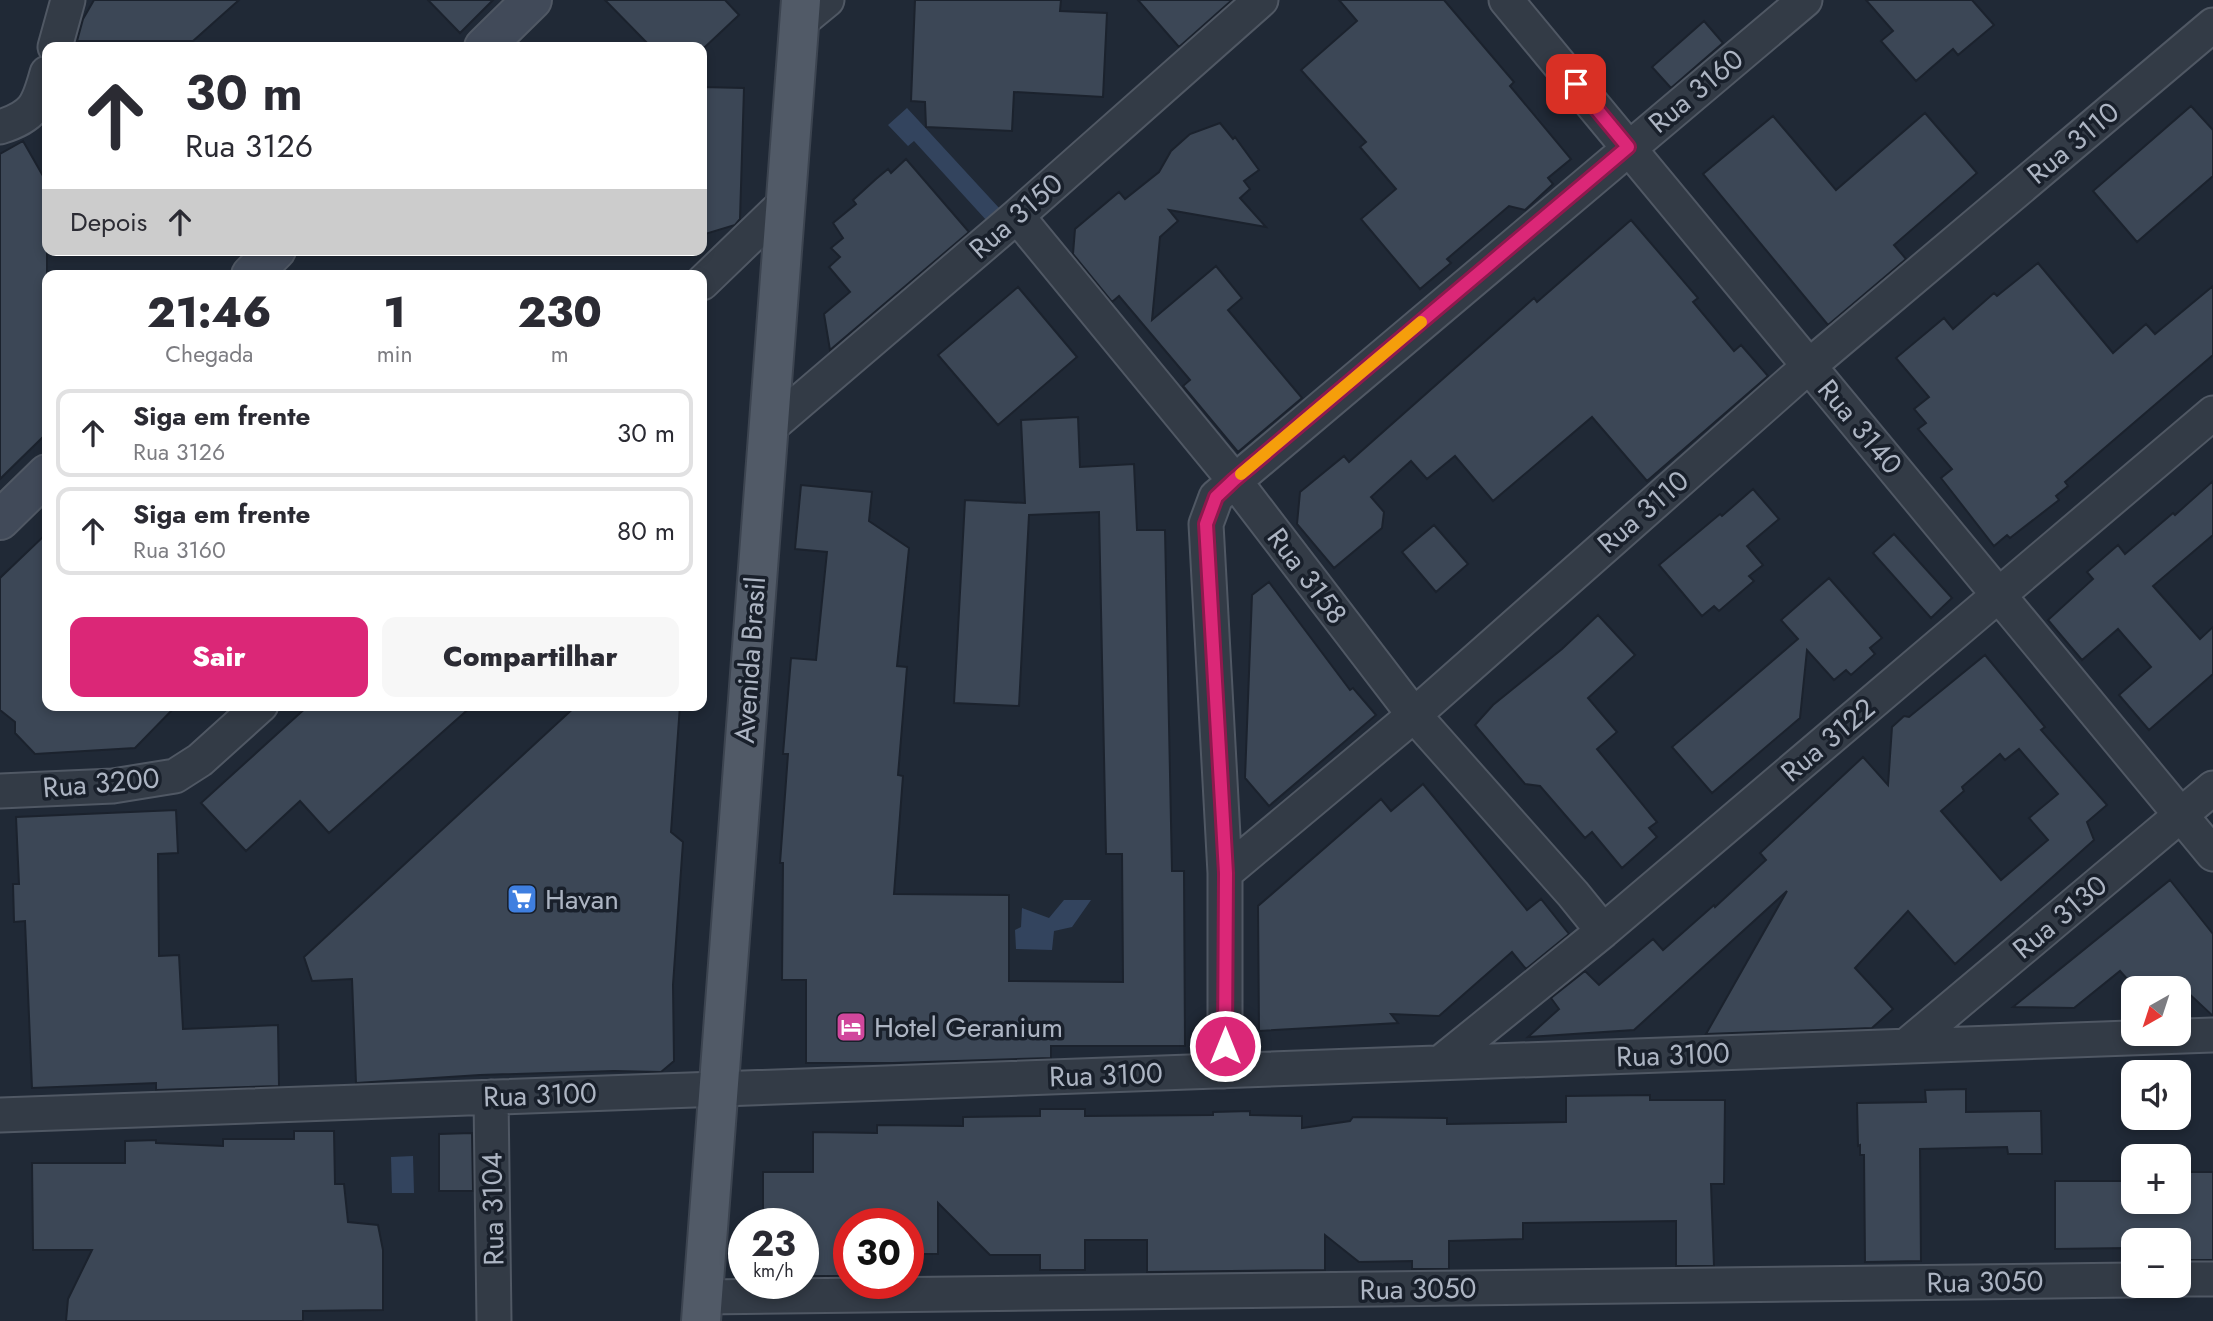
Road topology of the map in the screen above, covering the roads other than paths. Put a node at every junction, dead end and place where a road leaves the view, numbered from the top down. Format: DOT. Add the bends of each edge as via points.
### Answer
graph roads {
  1 [pos="68,0"];
  2 [pos="532,0"];
  3 [pos="1261,0"];
  4 [pos="1506,0"];
  5 [pos="1805,0"];
  6 [pos="809,8"];
  7 [pos="2213,25"];
  8 [pos="56,42"];
  9 [pos="489,42"];
  10 [pos="42,91"];
  11 [pos="0,127"];
  12 [pos="1628,147"];
  13 [pos="786,202"];
  14 [pos="1017,216"];
  15 [pos="270,256"];
  16 [pos="256,270"];
  17 [pos="707,278"];
  18 [pos="1809,366"];
  19 [pos="2213,413"];
  20 [pos="769,428"];
  21 [pos="42,479"];
  22 [pos="1234,480"];
  23 [pos="0,520"];
  24 [pos="1999,595"];
  25 [pos="254,711"];
  26 [pos="1413,715"];
  27 [pos="2213,788"];
  28 [pos="0,791"];
  29 [pos="2181,815"];
  30 [pos="2213,854"];
  31 [pos="1226,873"];
  32 [pos="1603,931"];
  33 [pos="2213,1035"];
  34 [pos="1906,1046"];
  35 [pos="1440,1063"];
  36 [pos="1225,1071"];
  37 [pos="719,1089"];
  38 [pos="491,1097"];
  39 [pos="0,1115"];
  40 [pos="2191,1279"];
  41 [pos="2213,1279"];
  42 [pos="2121,1280"];
  43 [pos="702,1309"];
  44 [pos="494,1321"];
  1 -- 8 [label="street"];
  2 -- 9 [label="street"];
  3 -- 14 [label="street, Rua 3150"];
  4 -- 12 [label="street, Rua 3140"];
  5 -- 12 [label="street, Rua 3160"];
  6 -- 13 [label="main road, Avenida Brasil"];
  7 -- 18 [label="street, Rua 3110"];
  10 -- 11 [label="street" via="30,114"];
  12 -- 18 [label="street, Rua 3140"];
  12 -- 22 [label="street, Rua 3160"];
  13 -- 17 [label="street"];
  13 -- 20 [label="main road, Avenida Brasil"];
  14 -- 20 [label="street, Rua 3150"];
  14 -- 22 [label="street, Rua 3158"];
  15 -- 16 [label="street"];
  18 -- 24 [label="street, Rua 3140"];
  18 -- 26 [label="street, Rua 3110"];
  19 -- 24 [label="street, Rua 3122"];
  20 -- 37 [label="main road, Avenida Brasil"];
  21 -- 23 [label="street"];
  22 -- 26 [label="street, Rua 3158"];
  22 -- 31 [label="street, Rua 3160" via="1216,497 1206,524"];
  24 -- 29 [label="street, Rua 3140"];
  24 -- 32 [label="street, Rua 3122"];
  25 -- 28 [label="street, Rua 3200" via="200,761 175,776 113,786"];
  26 -- 31 [label="street, Rua 3110"];
  26 -- 32 [label="street, Rua 3158"];
  27 -- 29 [label="street, Rua 3130"];
  29 -- 30 [label="street, Rua 3140"];
  29 -- 34 [label="street, Rua 3130"];
  31 -- 36 [label="street"];
  32 -- 35 [label="street, Rua 3122"];
  33 -- 34 [label="street, Rua 3100"];
  34 -- 35 [label="street, Rua 3100"];
  35 -- 36 [label="street, Rua 3100"];
  36 -- 37 [label="street, Rua 3100"];
  37 -- 38 [label="street, Rua 3100"];
  37 -- 43 [label="main road, Avenida Brasil"];
  38 -- 39 [label="street, Rua 3100"];
  38 -- 44 [label="street, Rua 3104"];
  40 -- 41 [label="street"];
  42 -- 43 [label="street, Rua 3050"];
}
